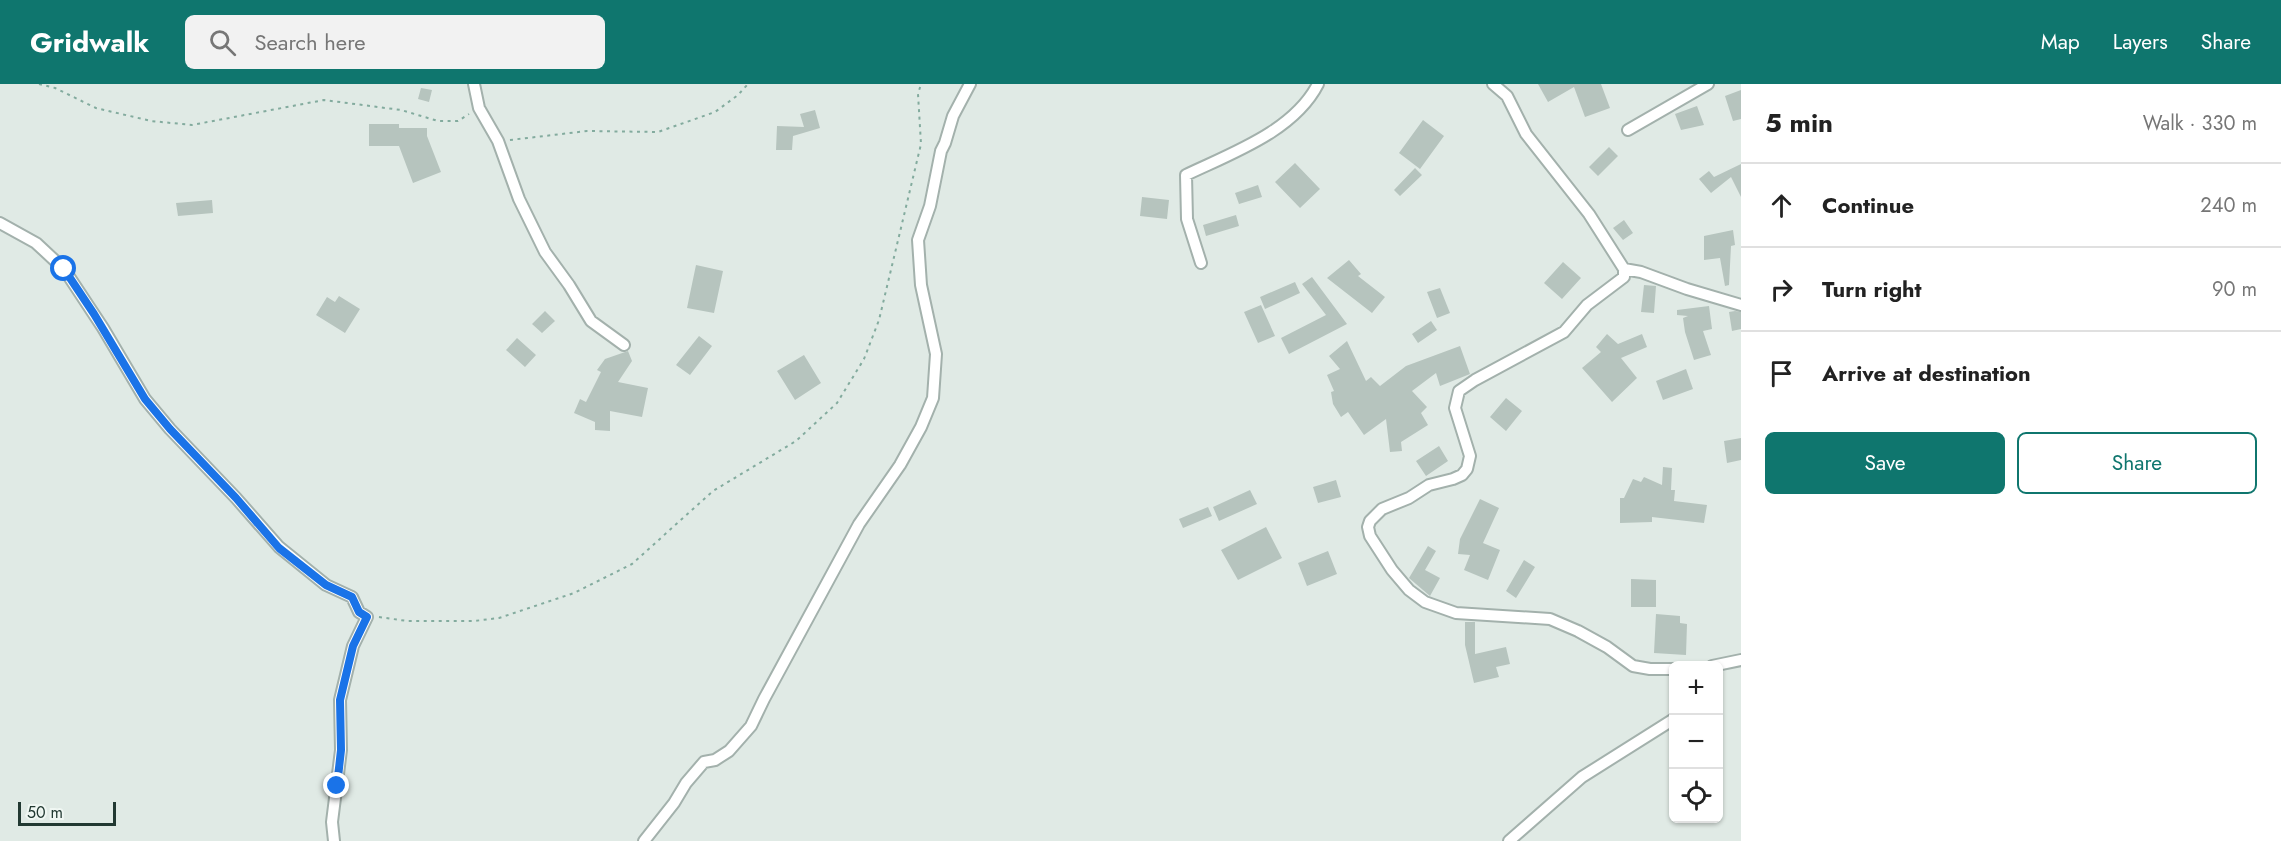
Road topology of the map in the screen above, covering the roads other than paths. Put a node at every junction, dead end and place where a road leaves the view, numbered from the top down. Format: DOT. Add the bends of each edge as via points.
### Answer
graph roads {
  1 [pos="474,84"];
  2 [pos="970,84"];
  3 [pos="1318,84"];
  4 [pos="1493,84"];
  5 [pos="1708,84"];
  6 [pos="1628,130"];
  7 [pos="0,222"];
  8 [pos="1201,263"];
  9 [pos="1624,269"];
  10 [pos="1741,305"];
  11 [pos="624,345"];
  12 [pos="1741,660"];
  13 [pos="1723,664"];
  14 [pos="1669,669"];
  15 [pos="1669,721"];
  16 [pos="334,841"];
  17 [pos="644,841"];
  18 [pos="1509,841"];
  1 -- 11 [label="street" via="479,108 498,141 519,199 545,252 591,321"];
  2 -- 17 [label="street" via="940,151 930,206 918,240 921,285 936,354 933,398 925,417 900,465 859,524 751,726 729,751 704,762"];
  3 -- 8 [label="street" via="1302,109 1255,142 1186,175 1187,219"];
  4 -- 9 [label="street" via="1507,96 1526,134 1589,214"];
  5 -- 6 [label="street"];
  7 -- 16 [label="street" via="36,243 64,269 145,399 279,548 326,585 352,597 359,612 367,617 353,646 340,700 341,750 332,822"];
  9 -- 10 [label="street"];
  9 -- 14 [label="street" via="1624,277 1587,305 1564,332 1460,391 1455,408 1470,456 1467,469 1453,479 1429,485 1382,509 1368,526 1370,536 1392,570 1425,602 1456,613 1550,619 1607,647 1633,666"];
  12 -- 13 [label="street"];
  15 -- 18 [label="street" via="1582,777"];
}
